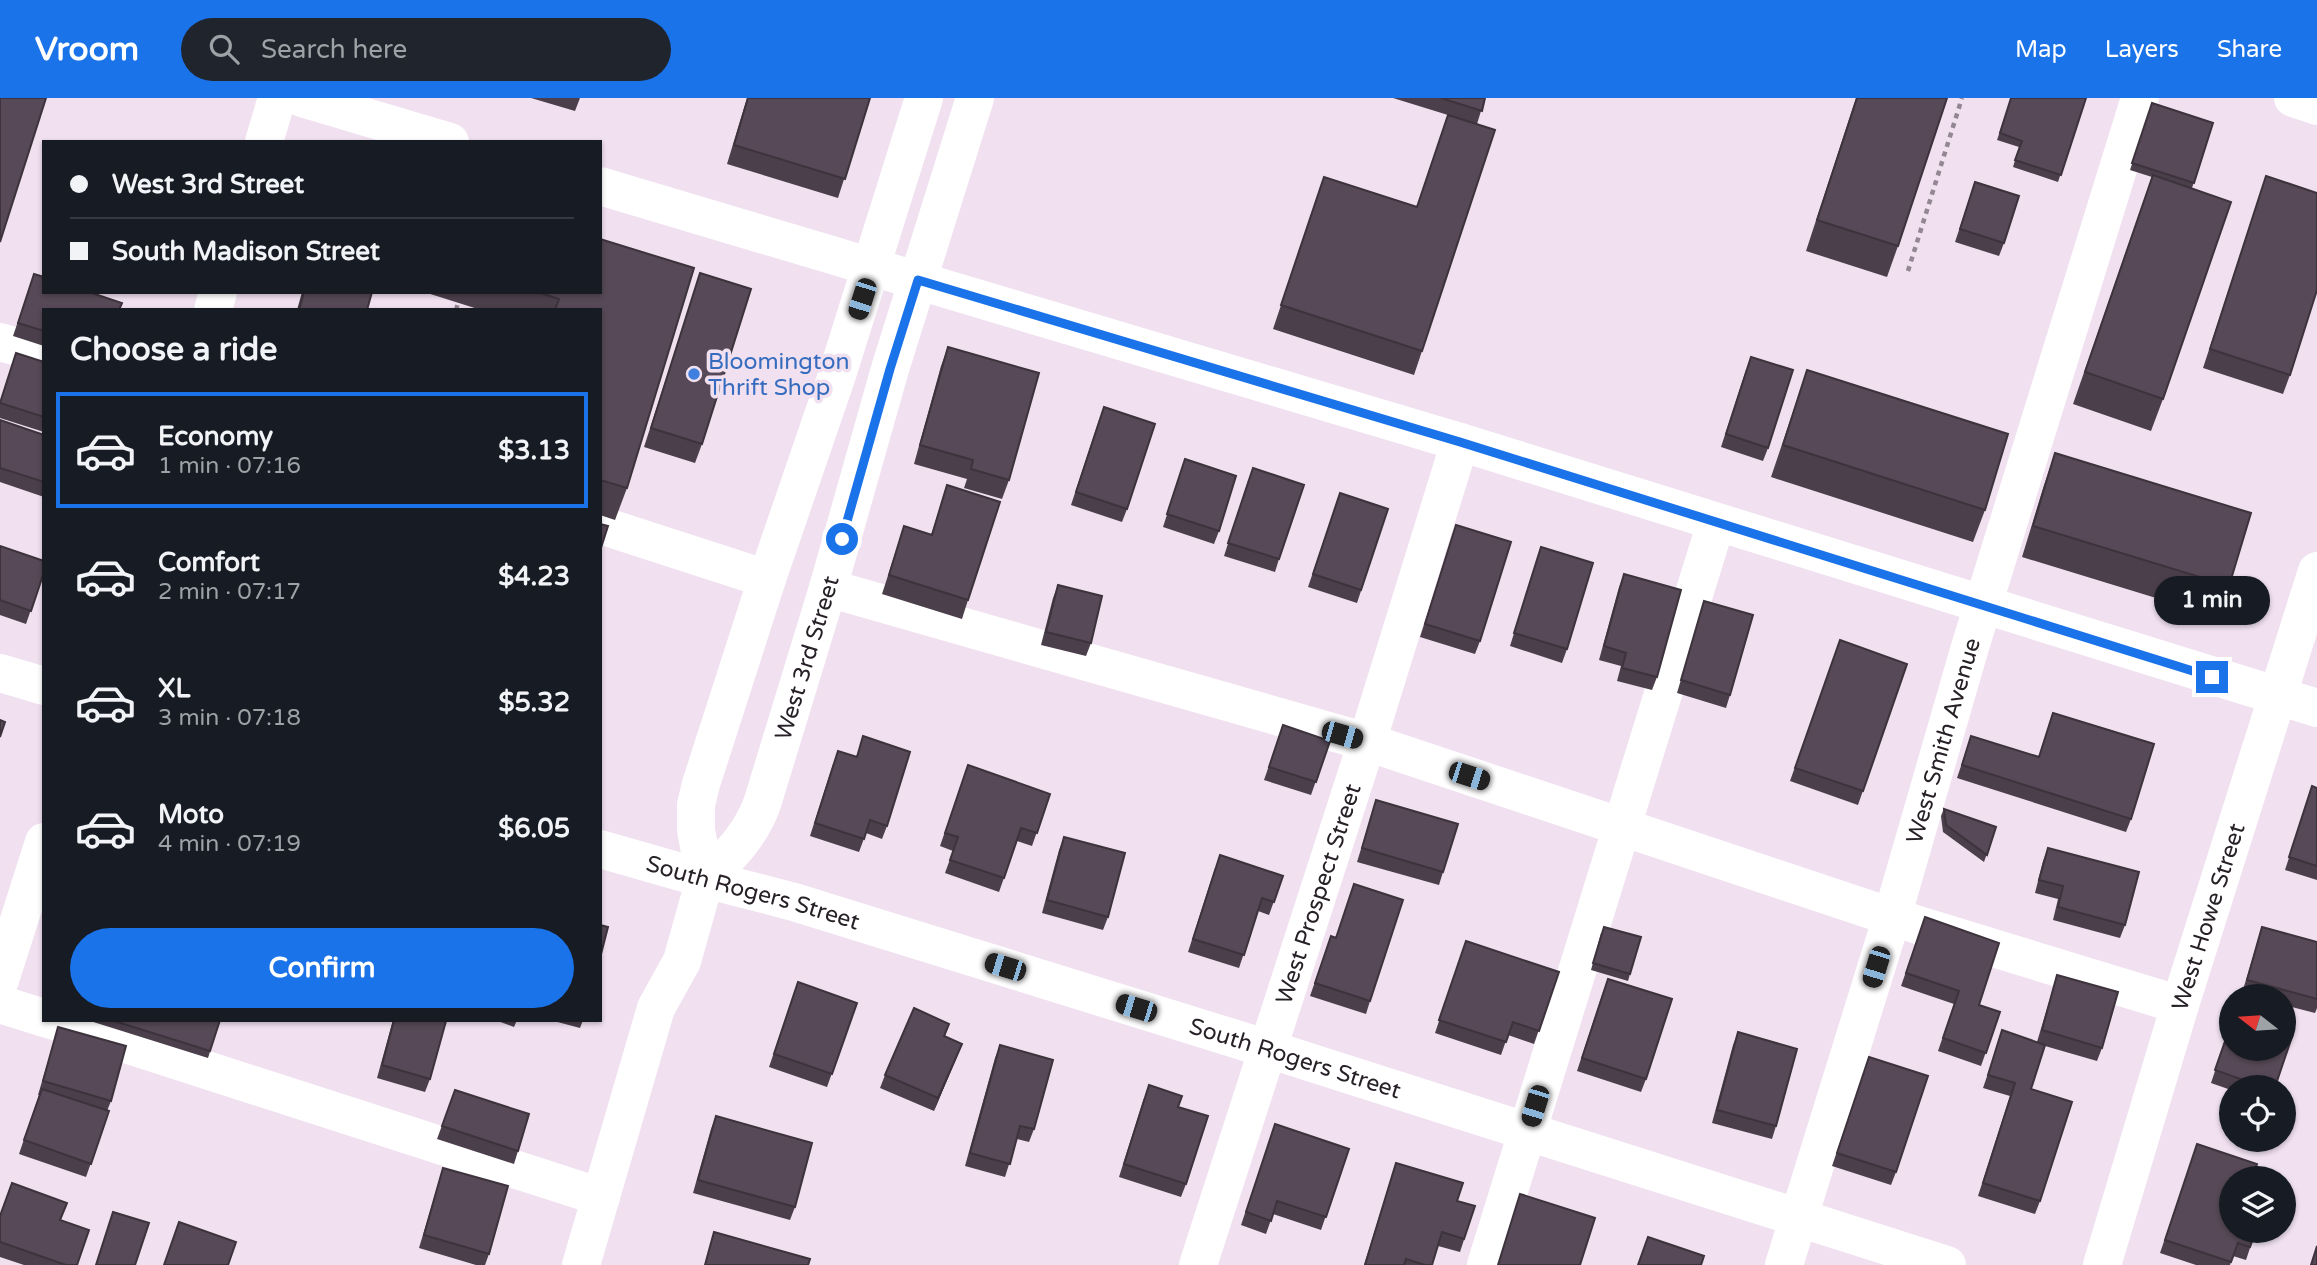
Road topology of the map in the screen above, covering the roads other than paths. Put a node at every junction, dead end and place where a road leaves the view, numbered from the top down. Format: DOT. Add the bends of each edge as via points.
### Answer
graph roads {
  1 [pos="277,98"];
  2 [pos="302,98"];
  3 [pos="924,98"];
  4 [pos="975,98"];
  5 [pos="2140,98"];
  6 [pos="2293,98"];
  7 [pos="2317,106"];
  8 [pos="265,140"];
  9 [pos="443,140"];
  10 [pos="602,187"];
  11 [pos="872,267"];
  12 [pos="918,280"];
  13 [pos="0,342"];
  14 [pos="42,353"];
  15 [pos="1460,442"];
  16 [pos="1716,523"];
  17 [pos="602,526"];
  18 [pos="2317,571"];
  19 [pos="767,579"];
  20 [pos="828,588"];
  21 [pos="1983,606"];
  22 [pos="0,673"];
  23 [pos="42,685"];
  24 [pos="2276,696"];
  25 [pos="2317,709"];
  26 [pos="1367,743"];
  27 [pos="1620,827"];
  28 [pos="42,848"];
  29 [pos="602,850"];
  30 [pos="705,879"];
  31 [pos="1892,917"];
  32 [pos="0,980"];
  33 [pos="0,1004"];
  34 [pos="2180,1004"];
  35 [pos="42,1017"];
  36 [pos="57,1022"];
  37 [pos="1268,1049"];
  38 [pos="1527,1131"];
  39 [pos="601,1197"];
  40 [pos="1798,1217"];
  41 [pos="581,1265"];
  42 [pos="1198,1265"];
  43 [pos="1486,1265"];
  44 [pos="1784,1265"];
  45 [pos="1947,1265"];
  46 [pos="2102,1265"];
  1 -- 8 [label="street"];
  2 -- 9 [label="street"];
  3 -- 11 [label="street"];
  4 -- 12 [label="street, West 3rd Street"];
  5 -- 21 [label="street, West Smith Avenue"];
  6 -- 7 [label="street"];
  10 -- 11 [label="street"];
  11 -- 12 [label="street"];
  11 -- 19 [label="street"];
  12 -- 15 [label="street"];
  12 -- 20 [label="street, West 3rd Street"];
  13 -- 14 [label="street"];
  15 -- 16 [label="street"];
  15 -- 26 [label="street, West Prospect Street"];
  16 -- 21 [label="street"];
  16 -- 27 [label="street"];
  17 -- 19 [label="street"];
  18 -- 24 [label="street, West Howe Street"];
  19 -- 30 [label="street" via="698,794 696,830"];
  20 -- 26 [label="street"];
  20 -- 30 [label="street, West 3rd Street" via="758,814 739,846"];
  21 -- 24 [label="street"];
  21 -- 31 [label="street, West Smith Avenue"];
  22 -- 23 [label="street"];
  24 -- 25 [label="street"];
  24 -- 34 [label="street, West Howe Street"];
  26 -- 27 [label="street"];
  26 -- 37 [label="street, West Prospect Street"];
  27 -- 31 [label="street"];
  27 -- 38 [label="street"];
  28 -- 32 [label="street"];
  29 -- 30 [label="street, South Rogers Street"];
  30 -- 37 [label="street, South Rogers Street" via="794,902"];
  30 -- 39 [label="street" via="682,961 656,1008"];
  31 -- 34 [label="street"];
  31 -- 40 [label="street, West Smith Avenue"];
  33 -- 35 [label="street"];
  34 -- 46 [label="street, West Howe Street"];
  36 -- 39 [label="street"];
  37 -- 38 [label="street, South Rogers Street"];
  37 -- 42 [label="street, West Prospect Street"];
  38 -- 40 [label="street, South Rogers Street"];
  38 -- 43 [label="street"];
  39 -- 41 [label="street"];
  40 -- 44 [label="street, West Smith Avenue"];
  40 -- 45 [label="street, South Rogers Street"];
}
